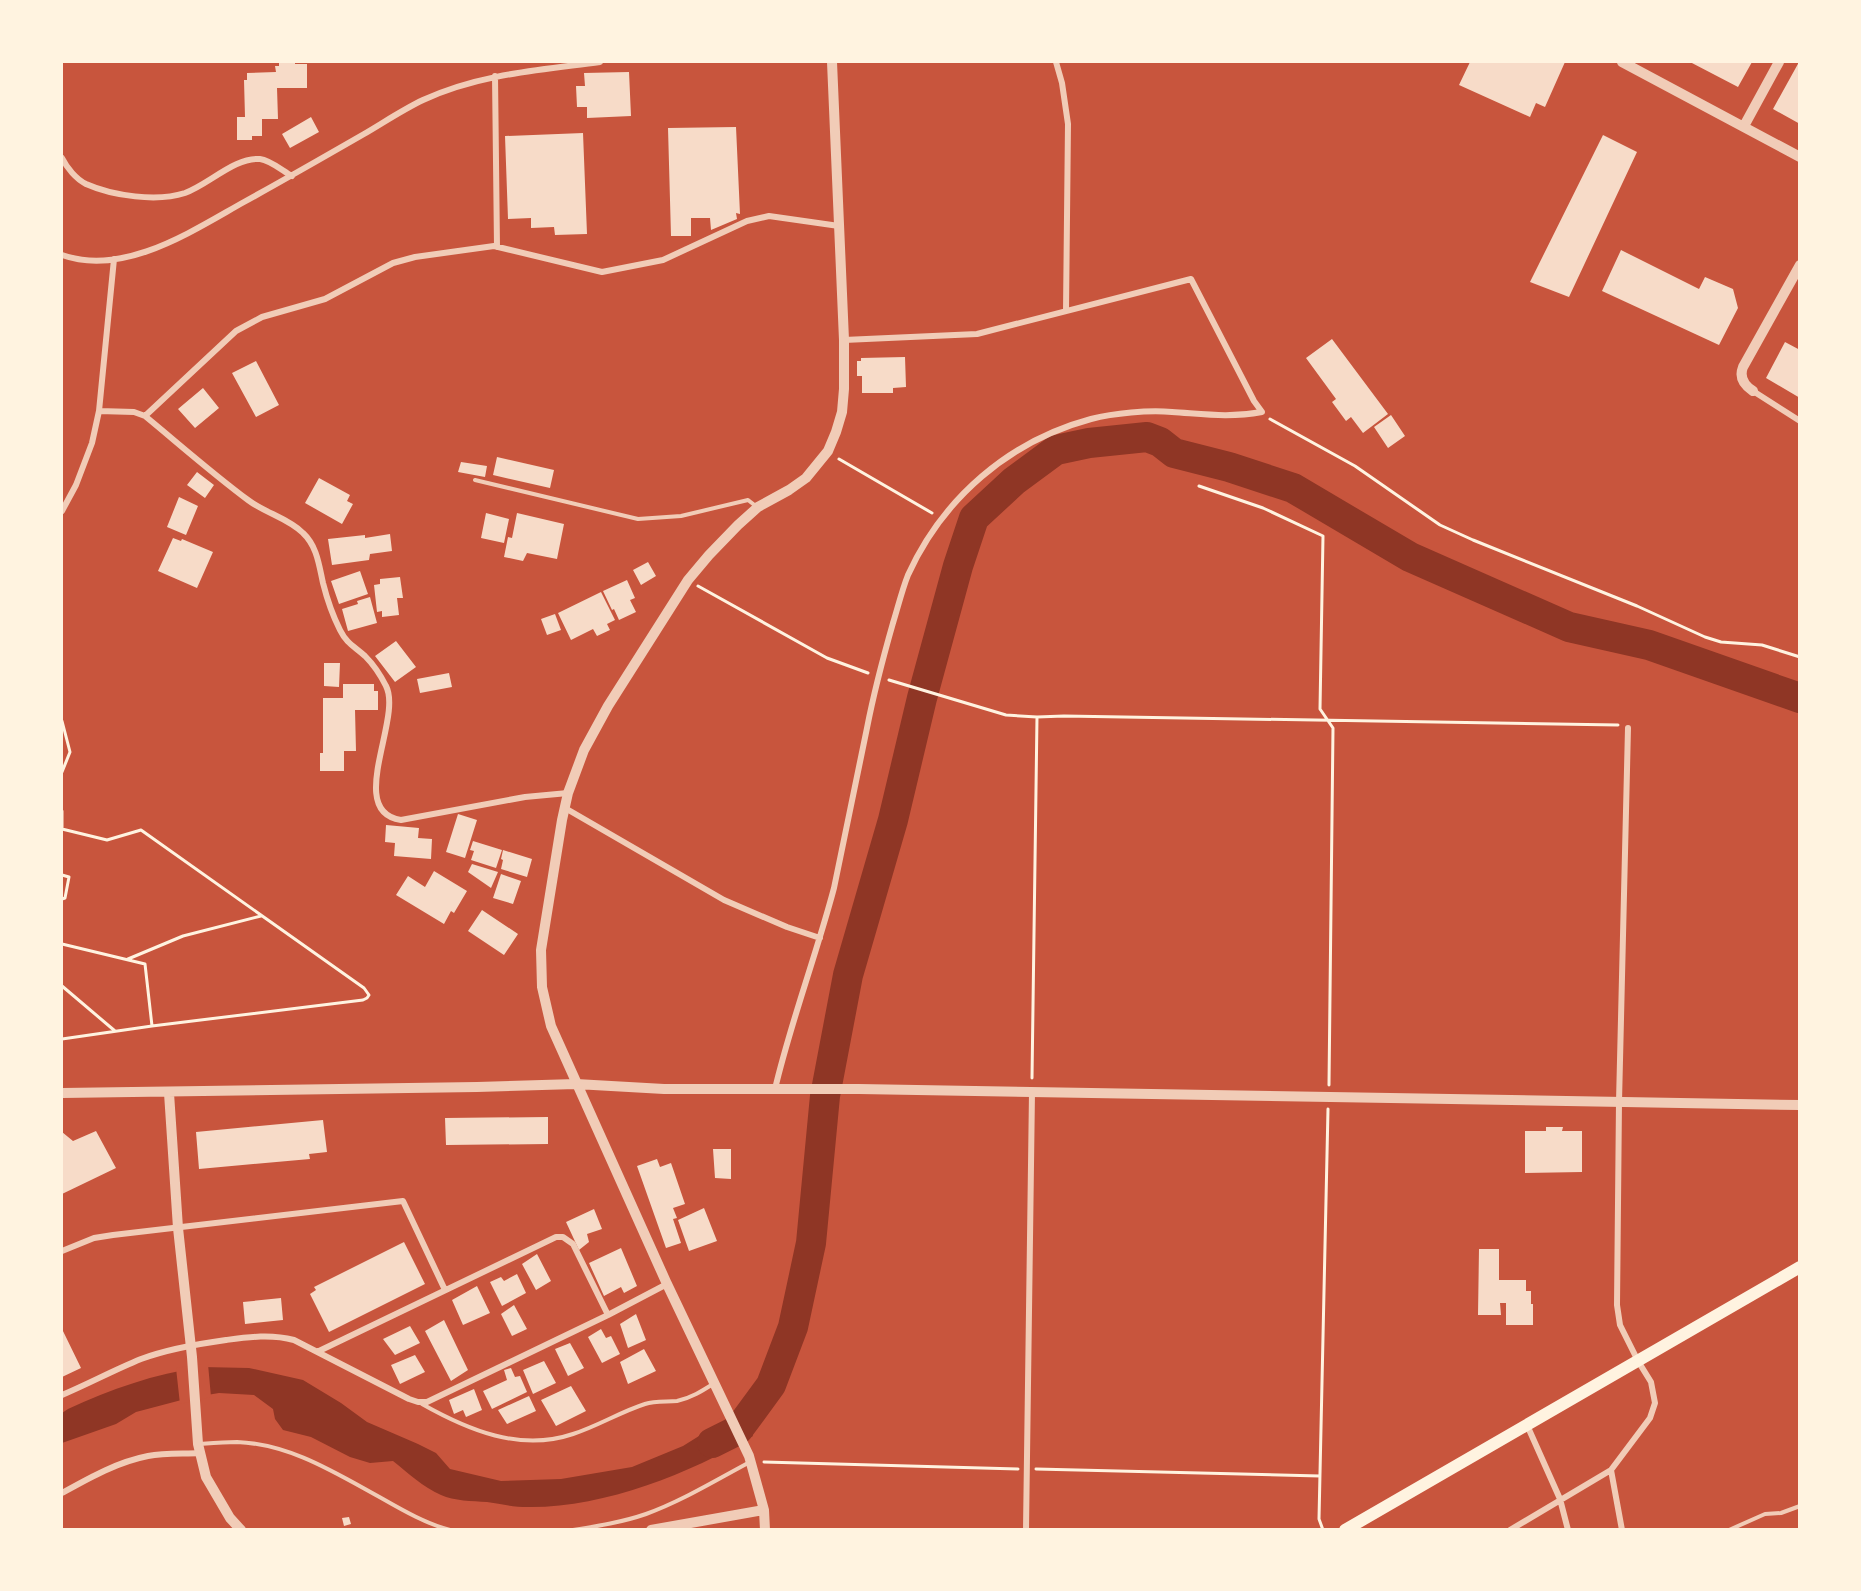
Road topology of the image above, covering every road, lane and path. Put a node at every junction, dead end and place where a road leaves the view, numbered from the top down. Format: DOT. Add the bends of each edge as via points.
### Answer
graph roads {
  1 [pos="600,62"];
  2 [pos="832,62"];
  3 [pos="1056,62"];
  4 [pos="1622,62"];
  5 [pos="1779,62"];
  6 [pos="495,76"];
  7 [pos="1744,126"];
  8 [pos="1800,157"];
  9 [pos="62,158"];
  10 [pos="292,176"];
  11 [pos="839,226"];
  12 [pos="497,247"];
  13 [pos="62,255"];
  14 [pos="114,259"];
  15 [pos="1800,265"];
  16 [pos="1066,311"];
  17 [pos="844,340"];
  18 [pos="1753,391"];
  19 [pos="99,411"];
  20 [pos="1262,412"];
  21 [pos="145,417"];
  22 [pos="1800,421"];
  23 [pos="835,457"];
  24 [pos="475,480"];
  25 [pos="1199,486"];
  26 [pos="758,507"];
  27 [pos="62,512"];
  28 [pos="941,519"];
  29 [pos="688,580"];
  30 [pos="1800,657"];
  31 [pos="879,677"];
  32 [pos="1037,717"];
  33 [pos="1327,720"];
  34 [pos="62,722"];
  35 [pos="1628,728"];
  36 [pos="62,772"];
  37 [pos="568,793"];
  38 [pos="565,808"];
  39 [pos="62,811"];
  40 [pos="62,829"];
  41 [pos="62,874"];
  42 [pos="62,899"];
  43 [pos="261,916"];
  44 [pos="820,938"];
  45 [pos="62,944"];
  46 [pos="127,959"];
  47 [pos="62,986"];
  48 [pos="152,1026"];
  49 [pos="115,1031"];
  50 [pos="62,1039"];
  51 [pos="576,1084"];
  52 [pos="778,1089"];
  53 [pos="1032,1092"];
  54 [pos="62,1093"];
  55 [pos="169,1093"];
  56 [pos="1329,1098"];
  57 [pos="1619,1102"];
  58 [pos="1800,1105"];
  59 [pos="178,1228"];
  60 [pos="62,1251"];
  61 [pos="1800,1267"];
  62 [pos="667,1284"];
  63 [pos="445,1290"];
  64 [pos="608,1315"];
  65 [pos="319,1351"];
  66 [pos="191,1352"];
  67 [pos="1638,1361"];
  68 [pos="716,1387"];
  69 [pos="62,1395"];
  70 [pos="418,1402"];
  71 [pos="1527,1425"];
  72 [pos="199,1447"];
  73 [pos="750,1459"];
  74 [pos="1611,1470"];
  75 [pos="62,1493"];
  76 [pos="1560,1500"];
  77 [pos="1800,1506"];
  78 [pos="764,1509"];
  79 [pos="241,1530"];
  80 [pos="450,1530"];
  81 [pos="573,1530"];
  82 [pos="651,1530"];
  83 [pos="765,1530"];
  84 [pos="1026,1530"];
  85 [pos="1323,1530"];
  86 [pos="1345,1530"];
  87 [pos="1510,1530"];
  88 [pos="1568,1530"];
  89 [pos="1623,1530"];
  90 [pos="1729,1530"];
  1 -- 6 [label="street"];
  2 -- 11 [label="street"];
  3 -- 16 [label="street" via="1068,124"];
  4 -- 7 [label="street"];
  5 -- 7 [label="street"];
  6 -- 10 [label="street" via="422,101"];
  6 -- 12 [label="street"];
  7 -- 8 [label="street"];
  9 -- 10 [label="street" via="84,183 144,197 186,192 244,161 261,159"];
  10 -- 14 [label="street" via="176,240"];
  11 -- 12 [label="street" via="769,216 747,221 663,260 602,272"];
  11 -- 17 [label="street"];
  12 -- 21 [label="street" via="393,263 325,299 262,317 236,331"];
  13 -- 14 [label="street" via="87,260"];
  14 -- 19 [label="street"];
  15 -- 18 [label="street" via="1741,371 1743,381"];
  16 -- 17 [label="street" via="966,335"];
  16 -- 20 [label="street" via="1191,279"];
  17 -- 26 [label="street" via="842,412 828,451 806,478"];
  18 -- 22 [label="street"];
  19 -- 21 [label="street" via="134,412"];
  19 -- 27 [label="street" via="92,443"];
  20 -- 28 [label="street" via="1239,416 1170,411 1093,418 1034,440 1004,458 961,495"];
  20 -- 30 [label="path" via="1355,466 1440,525 1705,638 1762,645"];
  21 -- 37 [label="street" via="249,502 302,531 310,541 340,631 389,691 376,794 381,811 390,819"];
  23 -- 28 [label="path"];
  24 -- 26 [label="lane" via="638,519 681,516 748,500"];
  25 -- 33 [label="path" via="1263,508 1323,536 1320,709"];
  26 -- 29 [label="street"];
  28 -- 31 [label="street" via="907,578"];
  29 -- 31 [label="path" via="827,658"];
  29 -- 37 [label="street" via="608,705 584,750"];
  31 -- 32 [label="path" via="1006,715"];
  31 -- 44 [label="street"];
  32 -- 33 [label="path"];
  32 -- 53 [label="path"];
  33 -- 35 [label="path"];
  33 -- 56 [label="path" via="1333,728"];
  34 -- 36 [label="path" via="70,752"];
  35 -- 57 [label="street"];
  37 -- 38 [label="street"];
  38 -- 44 [label="street" via="724,900"];
  38 -- 51 [label="street" via="541,950 542,987 551,1026"];
  39 -- 40 [label="path"];
  40 -- 43 [label="path" via="107,840 141,830"];
  41 -- 42 [label="path" via="69,877"];
  43 -- 46 [label="path" via="183,936"];
  43 -- 48 [label="path" via="364,988 367,998"];
  44 -- 52 [label="street" via="782,1060"];
  45 -- 46 [label="path"];
  46 -- 48 [label="path" via="145,964"];
  47 -- 49 [label="path"];
  48 -- 49 [label="path"];
  49 -- 50 [label="path"];
  51 -- 52 [label="street"];
  51 -- 55 [label="street"];
  51 -- 62 [label="street"];
  52 -- 53 [label="street"];
  53 -- 56 [label="street"];
  53 -- 84 [label="street"];
  54 -- 55 [label="street"];
  55 -- 59 [label="street"];
  56 -- 57 [label="street"];
  56 -- 85 [label="path" via="1319,1519"];
  57 -- 58 [label="street"];
  57 -- 67 [label="street" via="1617,1305 1620,1325"];
  59 -- 60 [label="street" via="94,1238"];
  59 -- 63 [label="street" via="403,1201"];
  59 -- 66 [label="street"];
  61 -- 67 [label="main road"];
  62 -- 64 [label="street"];
  62 -- 68 [label="street"];
  63 -- 64 [label="street" via="547,1240 563,1237 573,1244"];
  63 -- 65 [label="street"];
  64 -- 70 [label="street" via="427,1402"];
  65 -- 66 [label="street" via="280,1337 249,1337"];
  65 -- 70 [label="street"];
  66 -- 69 [label="street" via="167,1351 141,1359"];
  66 -- 72 [label="street"];
  67 -- 71 [label="main road"];
  67 -- 74 [label="street" via="1651,1382 1655,1403 1650,1418"];
  68 -- 70 [label="lane" via="677,1401 647,1403 573,1434 520,1441 481,1432"];
  68 -- 73 [label="street"];
  71 -- 76 [label="street"];
  71 -- 86 [label="main road"];
  72 -- 75 [label="street" via="126,1462"];
  72 -- 79 [label="street" via="206,1477 217,1499"];
  72 -- 80 [label="lane" via="238,1442 286,1450"];
  73 -- 78 [label="street"];
  73 -- 81 [label="lane" via="670,1504 626,1520"];
  74 -- 76 [label="street"];
  74 -- 89 [label="street"];
  76 -- 87 [label="street"];
  76 -- 88 [label="street"];
  77 -- 90 [label="lane" via="1765,1514"];
  78 -- 82 [label="street"];
  78 -- 83 [label="street"];
}
